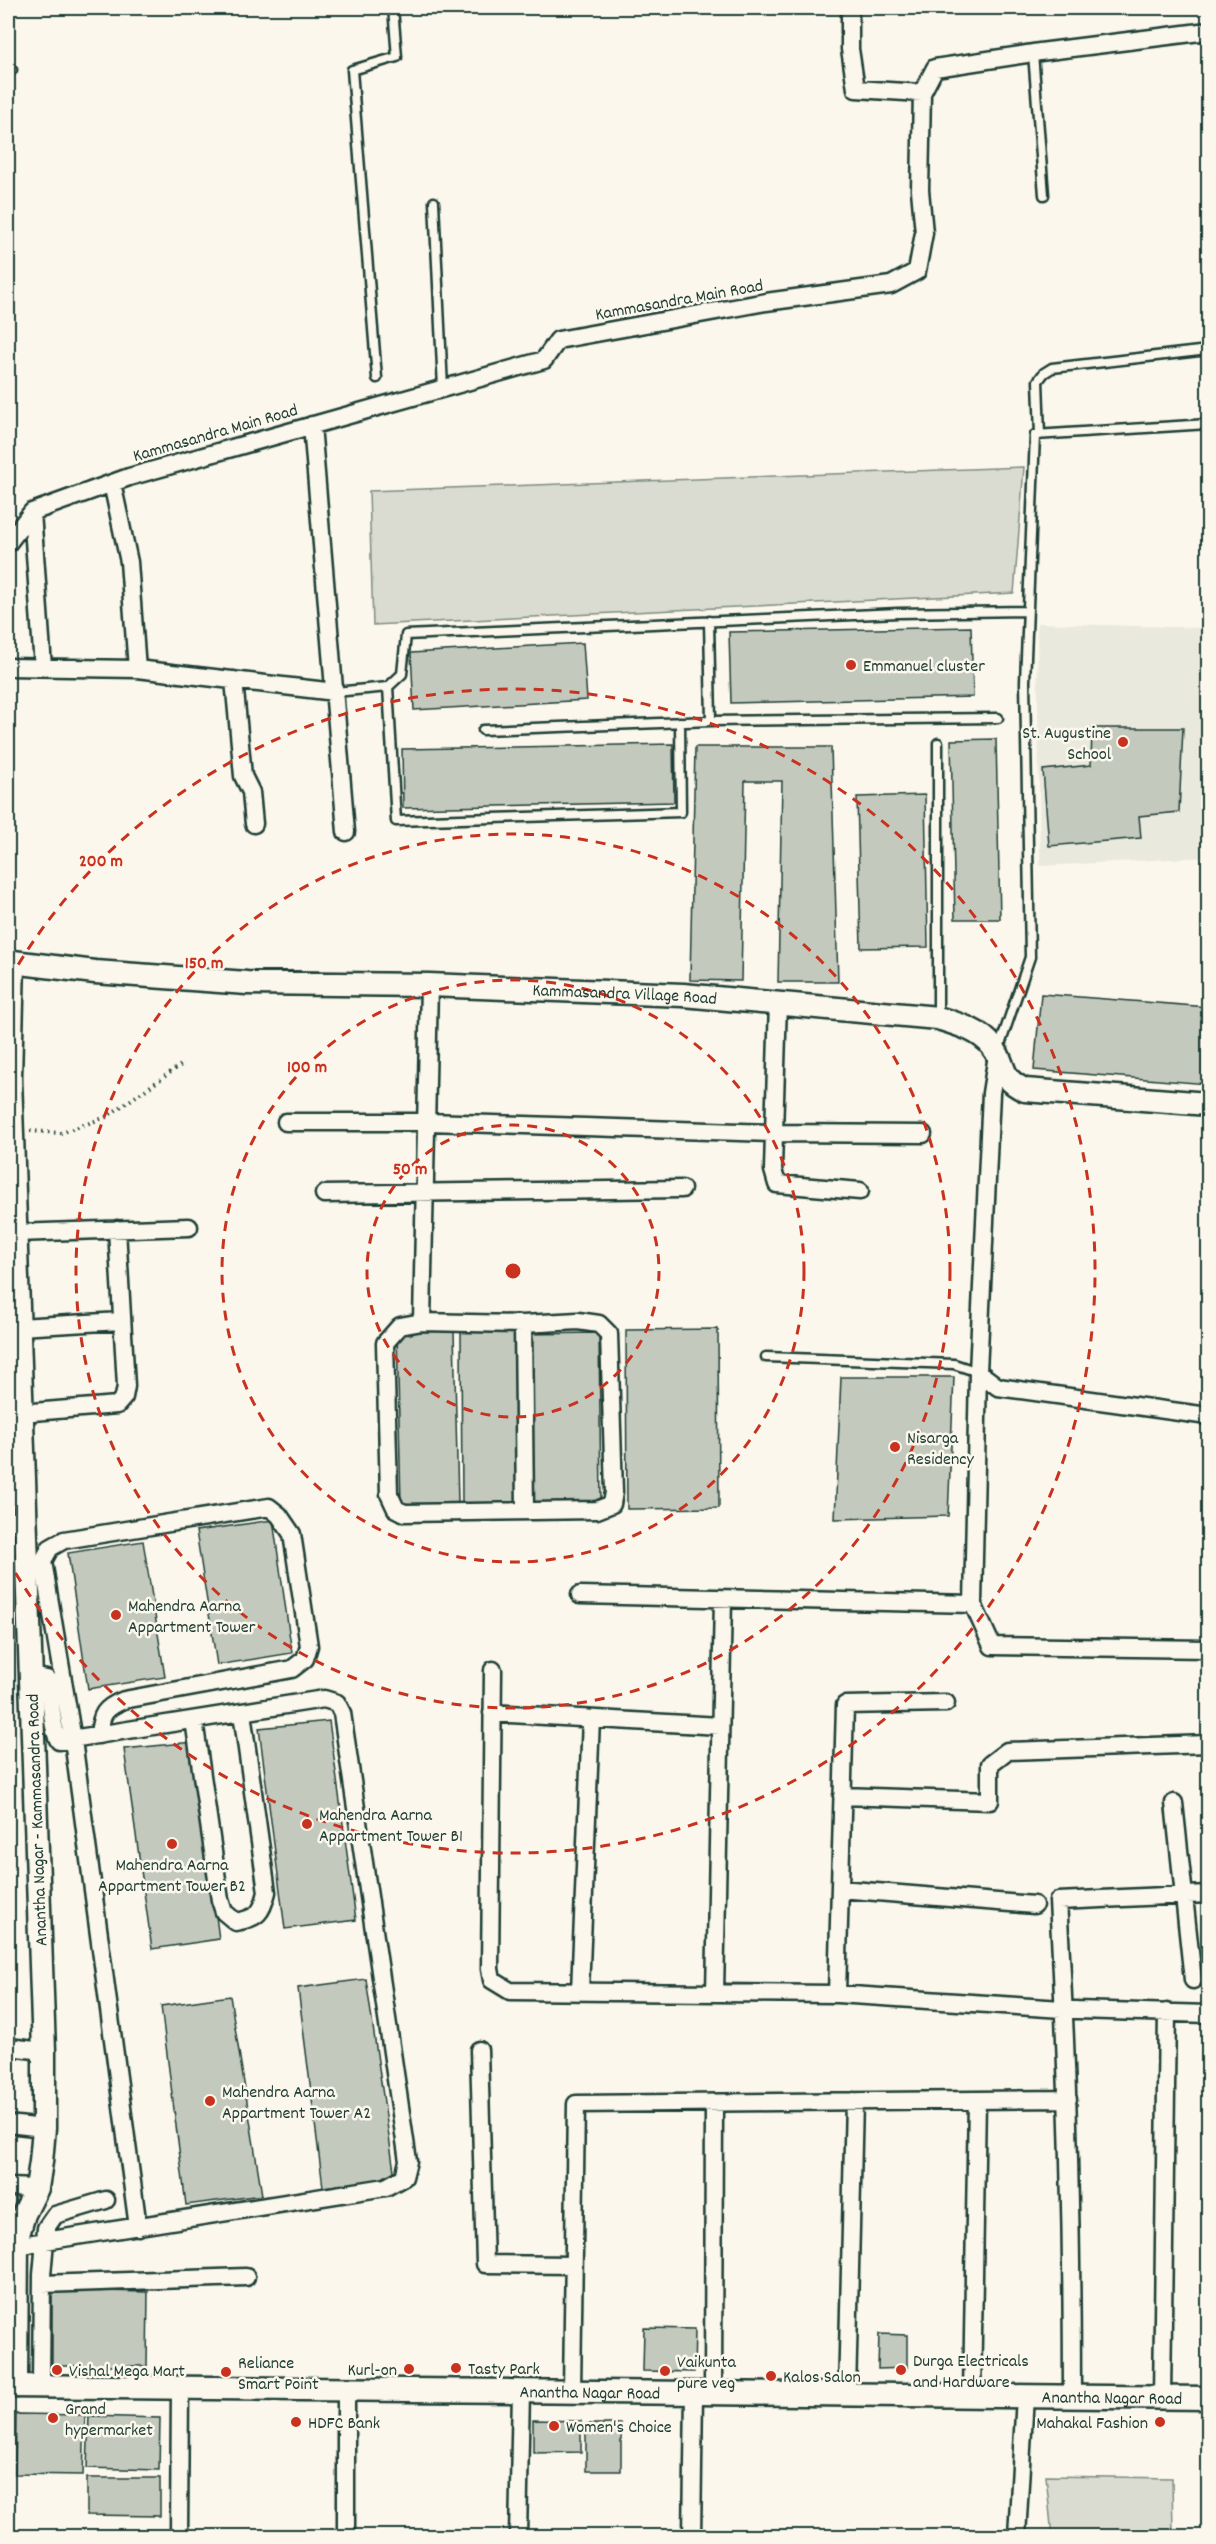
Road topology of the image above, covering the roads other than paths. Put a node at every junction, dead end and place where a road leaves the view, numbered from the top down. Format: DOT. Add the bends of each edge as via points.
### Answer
graph roads {
  1 [pos="393,8"];
  2 [pos="850,8"];
  3 [pos="1209,31"];
  4 [pos="1033,53"];
  5 [pos="922,93"];
  6 [pos="1044,195"];
  7 [pos="434,202"];
  8 [pos="1209,350"];
  9 [pos="376,378"];
  10 [pos="443,388"];
  11 [pos="1209,424"];
  12 [pos="312,425"];
  13 [pos="1040,435"];
  14 [pos="112,483"];
  15 [pos="32,512"];
  16 [pos="8,543"];
  17 [pos="1026,611"];
  18 [pos="710,621"];
  19 [pos="8,667"];
  20 [pos="43,667"];
  21 [pos="137,669"];
  22 [pos="234,680"];
  23 [pos="388,687"];
  24 [pos="335,692"];
  25 [pos="998,718"];
  26 [pos="711,721"];
  27 [pos="680,722"];
  28 [pos="483,730"];
  29 [pos="938,743"];
  30 [pos="254,824"];
  31 [pos="346,832"];
  32 [pos="10,962"];
  33 [pos="429,985"];
  34 [pos="778,1002"];
  35 [pos="938,1018"];
  36 [pos="997,1054"];
  37 [pos="9,1078"];
  38 [pos="1209,1104"];
  39 [pos="286,1122"];
  40 [pos="428,1122"];
  41 [pos="10,1130"];
  42 [pos="774,1133"];
  43 [pos="922,1134"];
  44 [pos="682,1189"];
  45 [pos="860,1191"];
  46 [pos="426,1192"];
  47 [pos="324,1194"];
  48 [pos="189,1227"];
  49 [pos="117,1229"];
  50 [pos="15,1233"];
  51 [pos="121,1321"];
  52 [pos="422,1322"];
  53 [pos="523,1324"];
  54 [pos="19,1327"];
  55 [pos="766,1357"];
  56 [pos="978,1372"];
  57 [pos="21,1413"];
  58 [pos="1209,1416"];
  59 [pos="15,1473"];
  60 [pos="525,1511"];
  61 [pos="16,1521"];
  62 [pos="580,1595"];
  63 [pos="723,1599"];
  64 [pos="973,1604"];
  65 [pos="1209,1649"];
  66 [pos="492,1670"];
  67 [pos="30,1676"];
  68 [pos="946,1702"];
  69 [pos="242,1713"];
  70 [pos="492,1713"];
  71 [pos="591,1719"];
  72 [pos="194,1720"];
  73 [pos="720,1726"];
  74 [pos="99,1735"];
  75 [pos="73,1740"];
  76 [pos="1209,1744"];
  77 [pos="842,1796"];
  78 [pos="1174,1803"];
  79 [pos="840,1889"];
  80 [pos="1209,1894"];
  81 [pos="1183,1896"];
  82 [pos="1034,1905"];
  83 [pos="1192,1980"];
  84 [pos="580,1991"];
  85 [pos="715,1993"];
  86 [pos="837,1994"];
  87 [pos="1064,2009"];
  88 [pos="1167,2012"];
  89 [pos="1209,2014"];
  90 [pos="8,2047"];
  91 [pos="479,2050"];
  92 [pos="44,2051"];
  93 [pos="1068,2099"];
  94 [pos="977,2100"];
  95 [pos="854,2101"];
  96 [pos="714,2103"];
  97 [pos="8,2124"];
  98 [pos="44,2128"];
  99 [pos="8,2187"];
  100 [pos="37,2188"];
  101 [pos="106,2200"];
  102 [pos="138,2227"];
  103 [pos="45,2241"];
  104 [pos="17,2246"];
  105 [pos="573,2265"];
  106 [pos="246,2277"];
  107 [pos="42,2284"];
  108 [pos="12,2386"];
  109 [pos="41,2386"];
  110 [pos="180,2388"];
  111 [pos="346,2390"];
  112 [pos="520,2391"];
  113 [pos="572,2392"];
  114 [pos="703,2393"];
  115 [pos="847,2394"];
  116 [pos="972,2396"];
  117 [pos="1025,2396"];
  118 [pos="1072,2397"];
  119 [pos="1162,2397"];
  120 [pos="1209,2398"];
  121 [pos="179,2536"];
  122 [pos="346,2536"];
  123 [pos="518,2536"];
  124 [pos="692,2536"];
  125 [pos="1017,2536"];
  1 -- 9 [label="lane" via="397,57 352,70"];
  2 -- 5 [label="street" via="850,49 856,89"];
  3 -- 4 [label="street, Kammasandra Main Road"];
  4 -- 5 [label="street, Kammasandra Main Road" via="935,68"];
  4 -- 6 [label="lane"];
  5 -- 10 [label="street, Kammasandra Main Road" via="920,190 924,233 917,271 891,285 766,302 558,340 544,360"];
  7 -- 10 [label="lane"];
  8 -- 13 [label="lane" via="1052,368 1038,381"];
  10 -- 12 [label="street, Kammasandra Main Road"];
  11 -- 13 [label="lane"];
  12 -- 14 [label="street, Kammasandra Main Road"];
  12 -- 24 [label="street"];
  13 -- 17 [label="lane" via="1035,435"];
  14 -- 15 [label="street, Kammasandra Main Road"];
  14 -- 21 [label="street" via="129,562"];
  15 -- 16 [label="street"];
  15 -- 20 [label="street"];
  17 -- 18 [label="lane"];
  17 -- 36 [label="lane" via="1030,957"];
  18 -- 23 [label="lane" via="406,635 402,674"];
  18 -- 26 [label="lane"];
  19 -- 20 [label="street"];
  20 -- 21 [label="street"];
  21 -- 22 [label="street"];
  22 -- 24 [label="street"];
  22 -- 30 [label="street" via="243,776 251,792"];
  23 -- 24 [label="lane"];
  23 -- 27 [label="lane" via="396,821 681,812"];
  24 -- 31 [label="street"];
  25 -- 26 [label="lane"];
  26 -- 27 [label="lane"];
  27 -- 28 [label="lane"];
  29 -- 35 [label="lane"];
  32 -- 33 [label="street, Kammasandra Village Road" via="247,983"];
  32 -- 37 [label="street, Anantha Nagar - Kammasandra Road"];
  33 -- 34 [label="street, Kammasandra Village Road" via="683,994"];
  33 -- 40 [label="street"];
  34 -- 35 [label="street, Kammasandra Village Road"];
  34 -- 42 [label="street"];
  35 -- 36 [label="street, Kammasandra Village Road" via="975,1032"];
  36 -- 38 [label="street, Kammasandra Village Road" via="1006,1079 1025,1090"];
  36 -- 56 [label="street" via="991,1093"];
  37 -- 41 [label="street, Anantha Nagar - Kammasandra Road"];
  39 -- 40 [label="street"];
  40 -- 42 [label="street"];
  40 -- 46 [label="street"];
  41 -- 50 [label="street, Anantha Nagar - Kammasandra Road"];
  42 -- 43 [label="street"];
  42 -- 45 [label="street" via="773,1170 777,1184"];
  44 -- 46 [label="street"];
  46 -- 47 [label="street"];
  46 -- 52 [label="street"];
  48 -- 49 [label="street"];
  49 -- 50 [label="street"];
  49 -- 51 [label="street"];
  50 -- 54 [label="street, Anantha Nagar - Kammasandra Road"];
  51 -- 54 [label="street"];
  51 -- 57 [label="street" via="126,1386 117,1405"];
  52 -- 53 [label="street"];
  52 -- 60 [label="street" via="400,1326 385,1342 389,1494 396,1509 405,1513"];
  53 -- 60 [label="street"];
  53 -- 60 [label="street" via="578,1321 599,1324 609,1334 614,1492 612,1504 597,1510"];
  54 -- 57 [label="street, Anantha Nagar - Kammasandra Road"];
  55 -- 56 [label="lane" via="954,1364"];
  56 -- 58 [label="street" via="998,1387"];
  56 -- 64 [label="street"];
  57 -- 59 [label="street, Anantha Nagar - Kammasandra Road"];
  59 -- 61 [label="street, Anantha Nagar - Kammasandra Road"];
  61 -- 67 [label="street, Anantha Nagar - Kammasandra Road"];
  62 -- 63 [label="street"];
  63 -- 64 [label="street"];
  63 -- 73 [label="street"];
  64 -- 65 [label="street" via="992,1646"];
  66 -- 70 [label="street"];
  67 -- 75 [label="street" via="47,1679 54,1735 59,1741"];
  67 -- 92 [label="street, Anantha Nagar - Kammasandra Road"];
  68 -- 77 [label="street" via="845,1705"];
  69 -- 72 [label="street"];
  69 -- 72 [label="street" via="267,1892 263,1908 251,1920 236,1922 224,1912 220,1900"];
  69 -- 102 [label="street" via="324,1699 337,1703 342,1713 408,2161 404,2177 386,2187"];
  70 -- 71 [label="street"];
  70 -- 84 [label="street" via="492,1980 510,1991"];
  71 -- 73 [label="street"];
  71 -- 84 [label="street"];
  72 -- 74 [label="street"];
  73 -- 85 [label="street"];
  74 -- 75 [label="street"];
  74 -- 75 [label="street" via="108,1706 124,1700 292,1669 305,1659 309,1646 292,1534 269,1507 64,1540 50,1548 43,1561"];
  75 -- 102 [label="street"];
  76 -- 77 [label="street" via="1007,1750 990,1764 990,1801"];
  77 -- 79 [label="street"];
  78 -- 81 [label="street"];
  79 -- 82 [label="street"];
  79 -- 86 [label="street"];
  80 -- 81 [label="street"];
  81 -- 83 [label="street"];
  81 -- 87 [label="street" via="1058,1901"];
  84 -- 85 [label="street"];
  85 -- 86 [label="street"];
  86 -- 87 [label="street"];
  87 -- 88 [label="street"];
  87 -- 93 [label="street"];
  88 -- 89 [label="street"];
  88 -- 119 [label="street"];
  90 -- 92 [label="street"];
  91 -- 105 [label="street" via="485,2264"];
  92 -- 98 [label="street, Anantha Nagar - Kammasandra Road"];
  93 -- 94 [label="street"];
  93 -- 118 [label="street"];
  94 -- 95 [label="street"];
  94 -- 116 [label="street"];
  95 -- 96 [label="street"];
  95 -- 115 [label="street"];
  96 -- 105 [label="street" via="576,2104"];
  96 -- 114 [label="street"];
  97 -- 98 [label="street"];
  98 -- 100 [label="street, Anantha Nagar - Kammasandra Road"];
  99 -- 100 [label="street"];
  100 -- 104 [label="street, Anantha Nagar - Kammasandra Road" via="24,2214"];
  101 -- 103 [label="street" via="55,2216 46,2228"];
  102 -- 103 [label="street"];
  103 -- 104 [label="street"];
  103 -- 107 [label="street"];
  104 -- 108 [label="street, Anantha Nagar - Kammasandra Road"];
  105 -- 113 [label="street"];
  106 -- 107 [label="street"];
  107 -- 109 [label="street"];
  108 -- 109 [label="street, Anantha Nagar Road"];
  109 -- 110 [label="street, Anantha Nagar Road"];
  110 -- 111 [label="street, Anantha Nagar Road"];
  110 -- 121 [label="street"];
  111 -- 112 [label="street, Anantha Nagar Road"];
  111 -- 122 [label="street"];
  112 -- 113 [label="street, Anantha Nagar Road"];
  112 -- 123 [label="street"];
  113 -- 114 [label="street, Anantha Nagar Road"];
  114 -- 115 [label="street, Anantha Nagar Road"];
  114 -- 124 [label="street"];
  115 -- 116 [label="street, Anantha Nagar Road"];
  116 -- 117 [label="street, Anantha Nagar Road"];
  117 -- 118 [label="street, Anantha Nagar Road"];
  117 -- 125 [label="street"];
  118 -- 119 [label="street, Anantha Nagar Road"];
  119 -- 120 [label="street, Anantha Nagar Road"];
}
